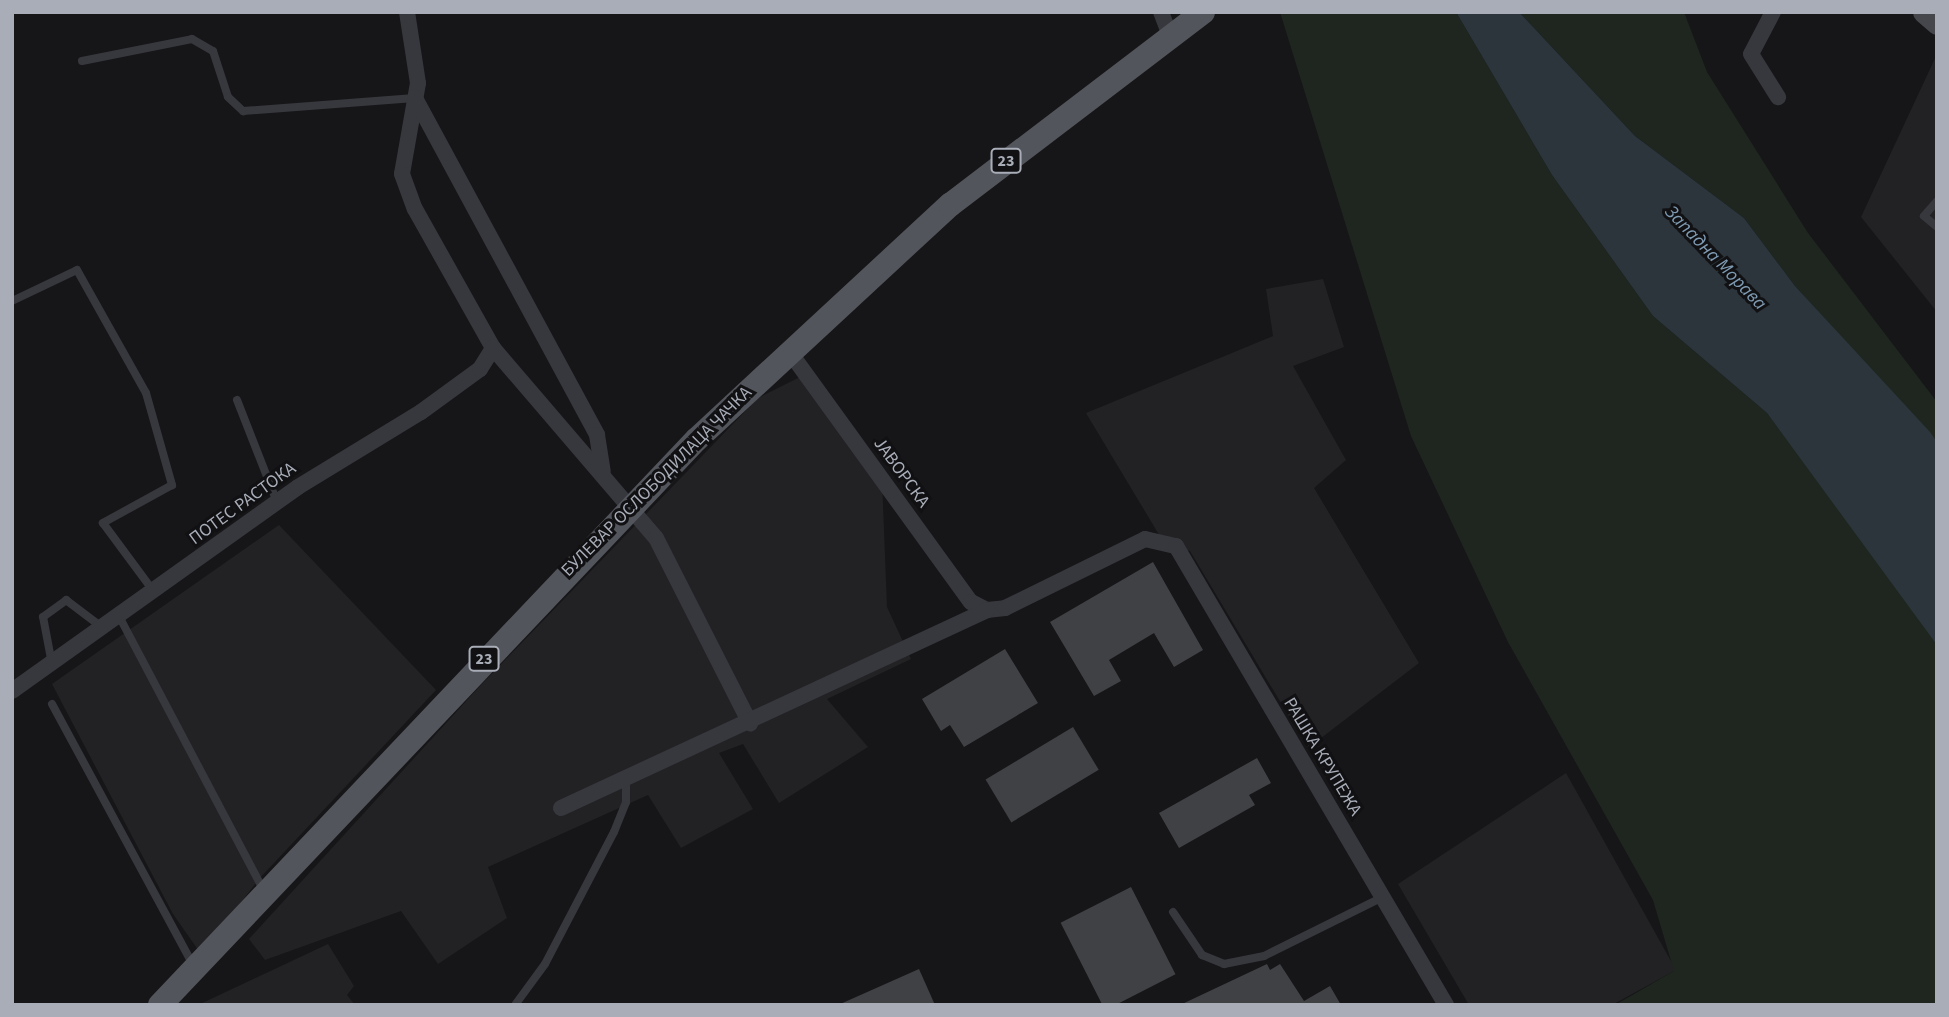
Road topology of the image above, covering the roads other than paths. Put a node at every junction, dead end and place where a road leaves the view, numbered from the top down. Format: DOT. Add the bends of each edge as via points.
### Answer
graph roads {
  1 [pos="407,12"];
  2 [pos="1203,12"];
  3 [pos="1773,12"];
  4 [pos="1923,12"];
  5 [pos="1165,23"];
  6 [pos="1937,24"];
  7 [pos="82,61"];
  8 [pos="1778,97"];
  9 [pos="415,98"];
  10 [pos="1937,201"];
  11 [pos="1937,227"];
  12 [pos="12,301"];
  13 [pos="493,348"];
  14 [pos="789,351"];
  15 [pos="237,400"];
  16 [pos="604,474"];
  17 [pos="277,502"];
  18 [pos="627,507"];
  19 [pos="154,593"];
  20 [pos="987,610"];
  21 [pos="120,618"];
  22 [pos="104,629"];
  23 [pos="52,664"];
  24 [pos="12,691"];
  25 [pos="52,704"];
  26 [pos="750,723"];
  27 [pos="626,779"];
  28 [pos="561,808"];
  29 [pos="265,893"];
  30 [pos="1383,898"];
  31 [pos="1173,912"];
  32 [pos="194,968"];
  33 [pos="160,1005"];
  34 [pos="515,1005"];
  35 [pos="1446,1005"];
  1 -- 9 [label="street" via="416,52"];
  2 -- 5 [label="main road, БУЛЕВАР ОСЛОБОДИЛАЦА ЧАЧКА / 23"];
  3 -- 8 [label="street" via="1751,54"];
  4 -- 6 [label="street"];
  5 -- 14 [label="main road, БУЛЕВАР ОСЛОБОДИЛАЦА ЧАЧКА / 23" via="950,205"];
  7 -- 9 [label="lane" via="192,39 214,51 228,97 243,111"];
  9 -- 13 [label="street" via="402,174"];
  9 -- 16 [label="street" via="597,435"];
  10 -- 11 [label="lane" via="1924,216"];
  12 -- 19 [label="lane" via="77,270 146,393 172,485 103,523"];
  13 -- 16 [label="street"];
  13 -- 17 [label="street, ПОТЕС РАСТОКА" via="480,369 431,405"];
  14 -- 18 [label="main road, БУЛЕВАР ОСЛОБОДИЛАЦА ЧАЧКА / 23"];
  14 -- 20 [label="street, ЈАВОРСКА" via="971,602"];
  15 -- 17 [label="lane"];
  16 -- 18 [label="street"];
  17 -- 19 [label="street, ПОТЕС РАСТОКА"];
  18 -- 26 [label="street" via="656,538"];
  18 -- 29 [label="main road, БУЛЕВАР ОСЛОБОДИЛАЦА ЧАЧКА / 23"];
  19 -- 21 [label="street, ПОТЕС РАСТОКА"];
  20 -- 26 [label="street"];
  20 -- 30 [label="street, РАШКА КРУПЕЖА" via="1157,538 1175,546"];
  21 -- 22 [label="street, ПОТЕС РАСТОКА"];
  21 -- 29 [label="lane"];
  22 -- 23 [label="street, ПОТЕС РАСТОКА"];
  22 -- 23 [label="lane" via="66,600 43,617"];
  23 -- 24 [label="street, ПОТЕС РАСТОКА"];
  25 -- 32 [label="lane"];
  26 -- 27 [label="street"];
  27 -- 28 [label="street"];
  27 -- 34 [label="lane" via="626,802 614,832 540,973"];
  29 -- 32 [label="main road, БУЛЕВАР ОСЛОБОДИЛАЦА ЧАЧКА / 23"];
  30 -- 31 [label="lane" via="1264,956 1224,964 1202,956"];
  30 -- 35 [label="street, РАШКА КРУПЕЖА"];
  32 -- 33 [label="main road, БУЛЕВАР ОСЛОБОДИЛАЦА ЧАЧКА / 23"];
}
